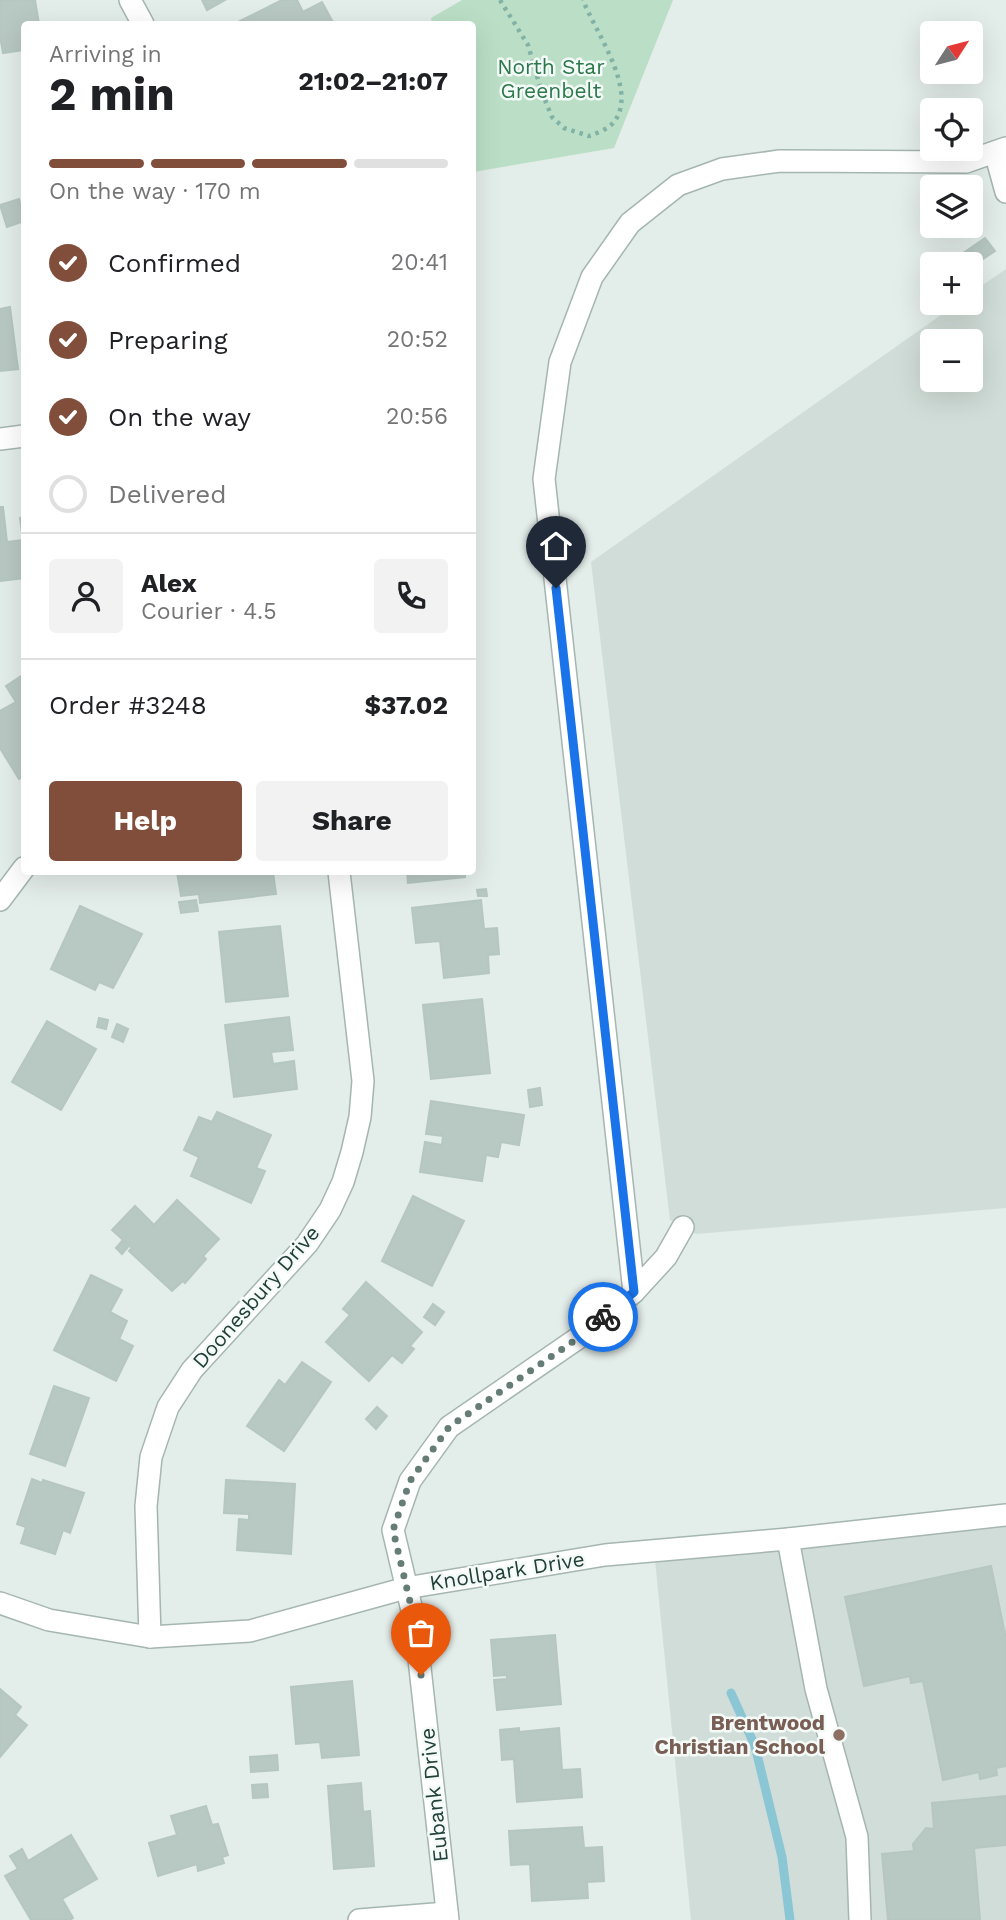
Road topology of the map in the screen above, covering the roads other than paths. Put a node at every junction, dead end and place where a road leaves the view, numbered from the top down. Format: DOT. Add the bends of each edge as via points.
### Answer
graph roads {
  1 [pos="130,0"];
  2 [pos="141,21"];
  3 [pos="1001,150"];
  4 [pos="1006,192"];
  5 [pos="21,436"];
  6 [pos="0,439"];
  7 [pos="21,872"];
  8 [pos="339,875"];
  9 [pos="0,900"];
  10 [pos="683,1227"];
  11 [pos="634,1292"];
  12 [pos="1006,1515"];
  13 [pos="788,1539"];
  14 [pos="406,1588"];
  15 [pos="0,1603"];
  16 [pos="150,1637"];
  17 [pos="448,1916"];
  18 [pos="359,1920"];
  19 [pos="859,1920"];
  1 -- 2 [label="street"];
  3 -- 4 [label="street"];
  3 -- 11 [label="street" via="966,162 780,161 722,169 678,185 631,223 592,277 560,362 544,480"];
  5 -- 6 [label="street"];
  7 -- 9 [label="street"];
  8 -- 16 [label="street, Doonesbury Drive" via="363,1081 352,1152 344,1182 307,1244 192,1370 168,1407 151,1457 146,1506"];
  10 -- 11 [label="street, Eubank Drive" via="666,1257"];
  11 -- 14 [label="street, Eubank Drive" via="584,1334 449,1427 410,1481 393,1530"];
  12 -- 13 [label="street, Knollpark Drive"];
  13 -- 14 [label="street, Knollpark Drive" via="605,1555"];
  13 -- 19 [label="street" via="816,1689 857,1837"];
  14 -- 16 [label="street, Knollpark Drive" via="250,1631"];
  14 -- 17 [label="street, Eubank Drive" via="415,1623"];
  15 -- 16 [label="street, Knollpark Drive" via="49,1620"];
  17 -- 18 [label="street"];
}
